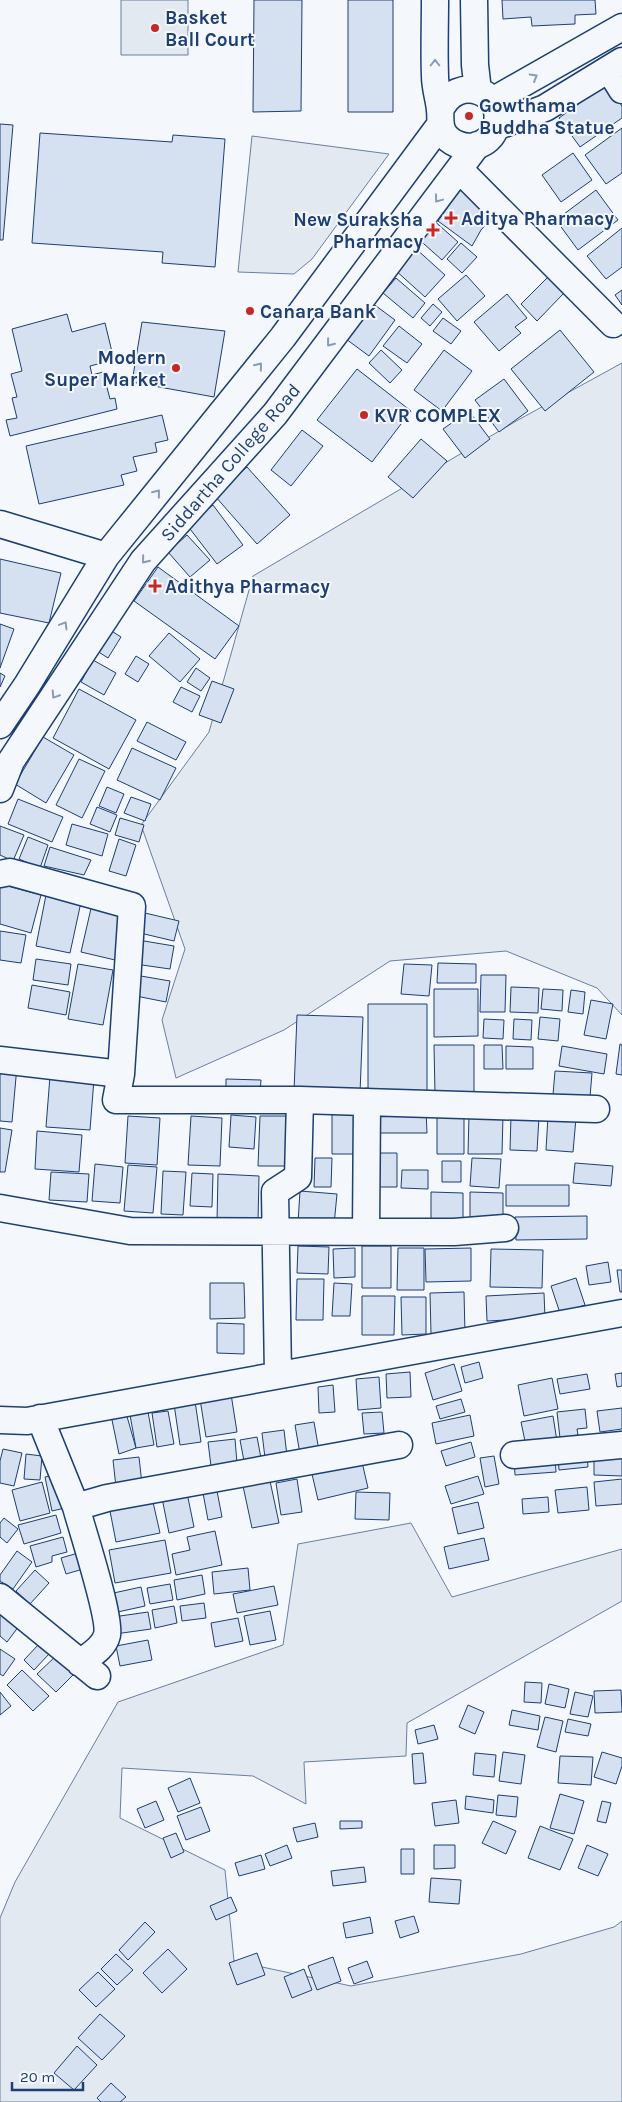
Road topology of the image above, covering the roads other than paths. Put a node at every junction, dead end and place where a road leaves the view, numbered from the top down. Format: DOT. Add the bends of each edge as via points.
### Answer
graph roads {
  1 [pos="435,0"];
  2 [pos="474,0"];
  3 [pos="622,27"];
  4 [pos="618,73"];
  5 [pos="485,96"];
  6 [pos="440,118"];
  7 [pos="496,127"];
  8 [pos="477,145"];
  9 [pos="460,170"];
  10 [pos="613,324"];
  11 [pos="0,524"];
  12 [pos="106,556"];
  13 [pos="0,726"];
  14 [pos="0,789"];
  15 [pos="0,874"];
  16 [pos="0,1060"];
  17 [pos="120,1074"];
  18 [pos="300,1100"];
  19 [pos="367,1102"];
  20 [pos="596,1109"];
  21 [pos="0,1208"];
  22 [pos="505,1228"];
  23 [pos="276,1231"];
  24 [pos="366,1232"];
  25 [pos="622,1313"];
  26 [pos="278,1375"];
  27 [pos="40,1418"];
  28 [pos="0,1420"];
  29 [pos="399,1445"];
  30 [pos="622,1445"];
  31 [pos="514,1455"];
  32 [pos="76,1507"];
  33 [pos="0,1598"];
  6 -- 1 [label="street, one-way" via="434,78"];
  2 -- 5 [label="street" via="475,65"];
  5 -- 3 [label="street, one-way"];
  4 -- 7 [label="street"];
  5 -- 6 [label="street" via="462,90 455,92 448,98"];
  5 -- 7 [label="street" via="496,109"];
  6 -- 8 [label="street" via="444,134 450,140 468,147"];
  12 -- 6 [label="street, Siddartha College Road, one-way" via="283,338"];
  7 -- 8 [label="street" via="492,135"];
  8 -- 9 [label="street, Siddartha College Road"];
  9 -- 10 [label="street"];
  9 -- 14 [label="street, Siddartha College Road, one-way" via="275,414 143,561 12,761"];
  11 -- 12 [label="street"];
  13 -- 12 [label="street, Siddartha College Road, one-way"];
  15 -- 17 [label="street" via="10,872 132,906"];
  16 -- 17 [label="street"];
  17 -- 18 [label="street" via="116,1100"];
  18 -- 19 [label="street"];
  18 -- 23 [label="street" via="298,1177 275,1192"];
  19 -- 20 [label="street"];
  19 -- 24 [label="street"];
  21 -- 23 [label="street" via="130,1230"];
  22 -- 24 [label="street" via="454,1232"];
  23 -- 24 [label="street"];
  23 -- 26 [label="street"];
  25 -- 26 [label="street"];
  26 -- 27 [label="street"];
  27 -- 28 [label="street"];
  27 -- 32 [label="street"];
  29 -- 32 [label="street" via="107,1498"];
  30 -- 31 [label="street"];
  32 -- 33 [label="street" via="106,1616 107,1635 88,1669"];
}
